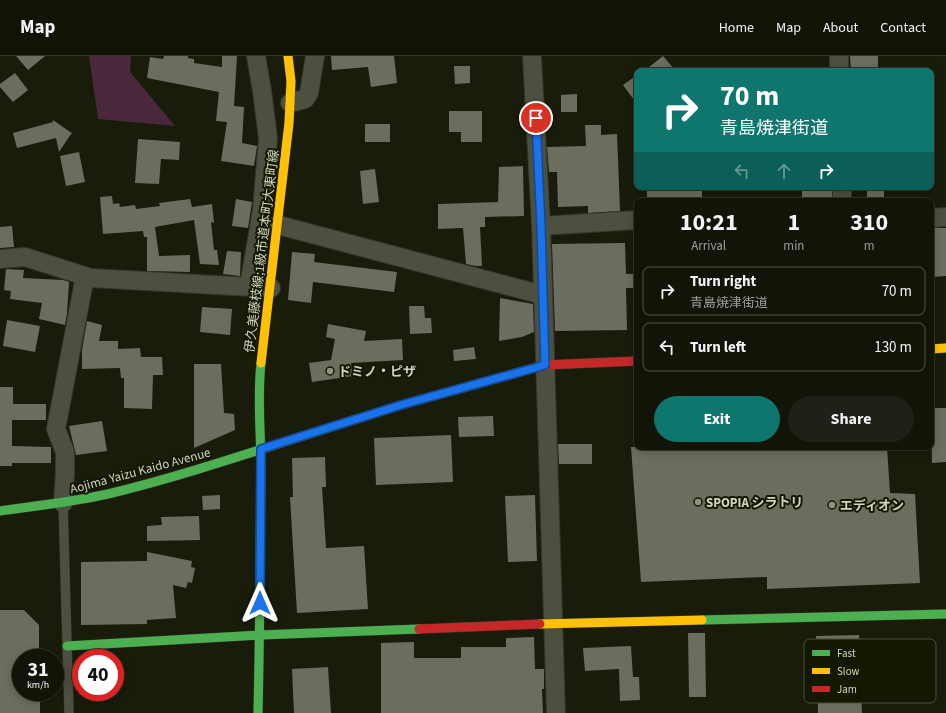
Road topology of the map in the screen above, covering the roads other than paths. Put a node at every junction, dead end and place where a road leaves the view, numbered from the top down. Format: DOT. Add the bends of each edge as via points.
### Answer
graph roads {
  1 [pos="256,56"];
  2 [pos="288,56"];
  3 [pos="315,56"];
  4 [pos="532,56"];
  5 [pos="839,56"];
  6 [pos="839,68"];
  7 [pos="290,103"];
  8 [pos="946,217"];
  9 [pos="934,218"];
  10 [pos="634,220"];
  11 [pos="278,225"];
  12 [pos="541,226"];
  13 [pos="0,259"];
  14 [pos="84,276"];
  15 [pos="249,286"];
  16 [pos="271,288"];
  17 [pos="542,295"];
  18 [pos="946,348"];
  19 [pos="934,349"];
  20 [pos="634,361"];
  21 [pos="545,365"];
  22 [pos="261,449"];
  23 [pos="63,503"];
  24 [pos="0,510"];
  25 [pos="946,614"];
  26 [pos="553,624"];
  27 [pos="260,635"];
  28 [pos="67,646"];
  29 [pos="69,713"];
  30 [pos="258,713"];
  31 [pos="556,713"];
  1 -- 15 [label="street" via="268,138 262,210"];
  2 -- 7 [label="street, 伊久美藤枝線;1級市道本町大東町線"];
  3 -- 7 [label="street" via="309,94 305,99"];
  4 -- 12 [label="street"];
  5 -- 6 [label="street"];
  7 -- 11 [label="street, 伊久美藤枝線;1級市道本町大東町線"];
  8 -- 9 [label="street"];
  10 -- 12 [label="street"];
  11 -- 16 [label="street, 伊久美藤枝線;1級市道本町大東町線"];
  11 -- 17 [label="street"];
  12 -- 17 [label="street"];
  13 -- 14 [label="street" via="25,258"];
  14 -- 15 [label="street"];
  14 -- 23 [label="street" via="56,429 64,452"];
  15 -- 16 [label="street"];
  16 -- 22 [label="street, 伊久美藤枝線;1級市道本町大東町線" via="259,377"];
  17 -- 21 [label="street"];
  18 -- 19 [label="street"];
  20 -- 21 [label="street, Aojima Yaizu Kaido Avenue"];
  21 -- 22 [label="street, Aojima Yaizu Kaido Avenue" via="401,405"];
  21 -- 26 [label="street"];
  22 -- 23 [label="street, Aojima Yaizu Kaido Avenue" via="121,491"];
  22 -- 27 [label="street, 伊久美藤枝線;1級市道本町大東町線"];
  23 -- 24 [label="street, Aojima Yaizu Kaido Avenue"];
  23 -- 28 [label="lane"];
  25 -- 26 [label="street"];
  26 -- 27 [label="street"];
  26 -- 31 [label="street"];
  27 -- 28 [label="street"];
  27 -- 30 [label="street, 伊久美藤枝線;1級市道本町大東町線"];
  28 -- 29 [label="lane"];
}
